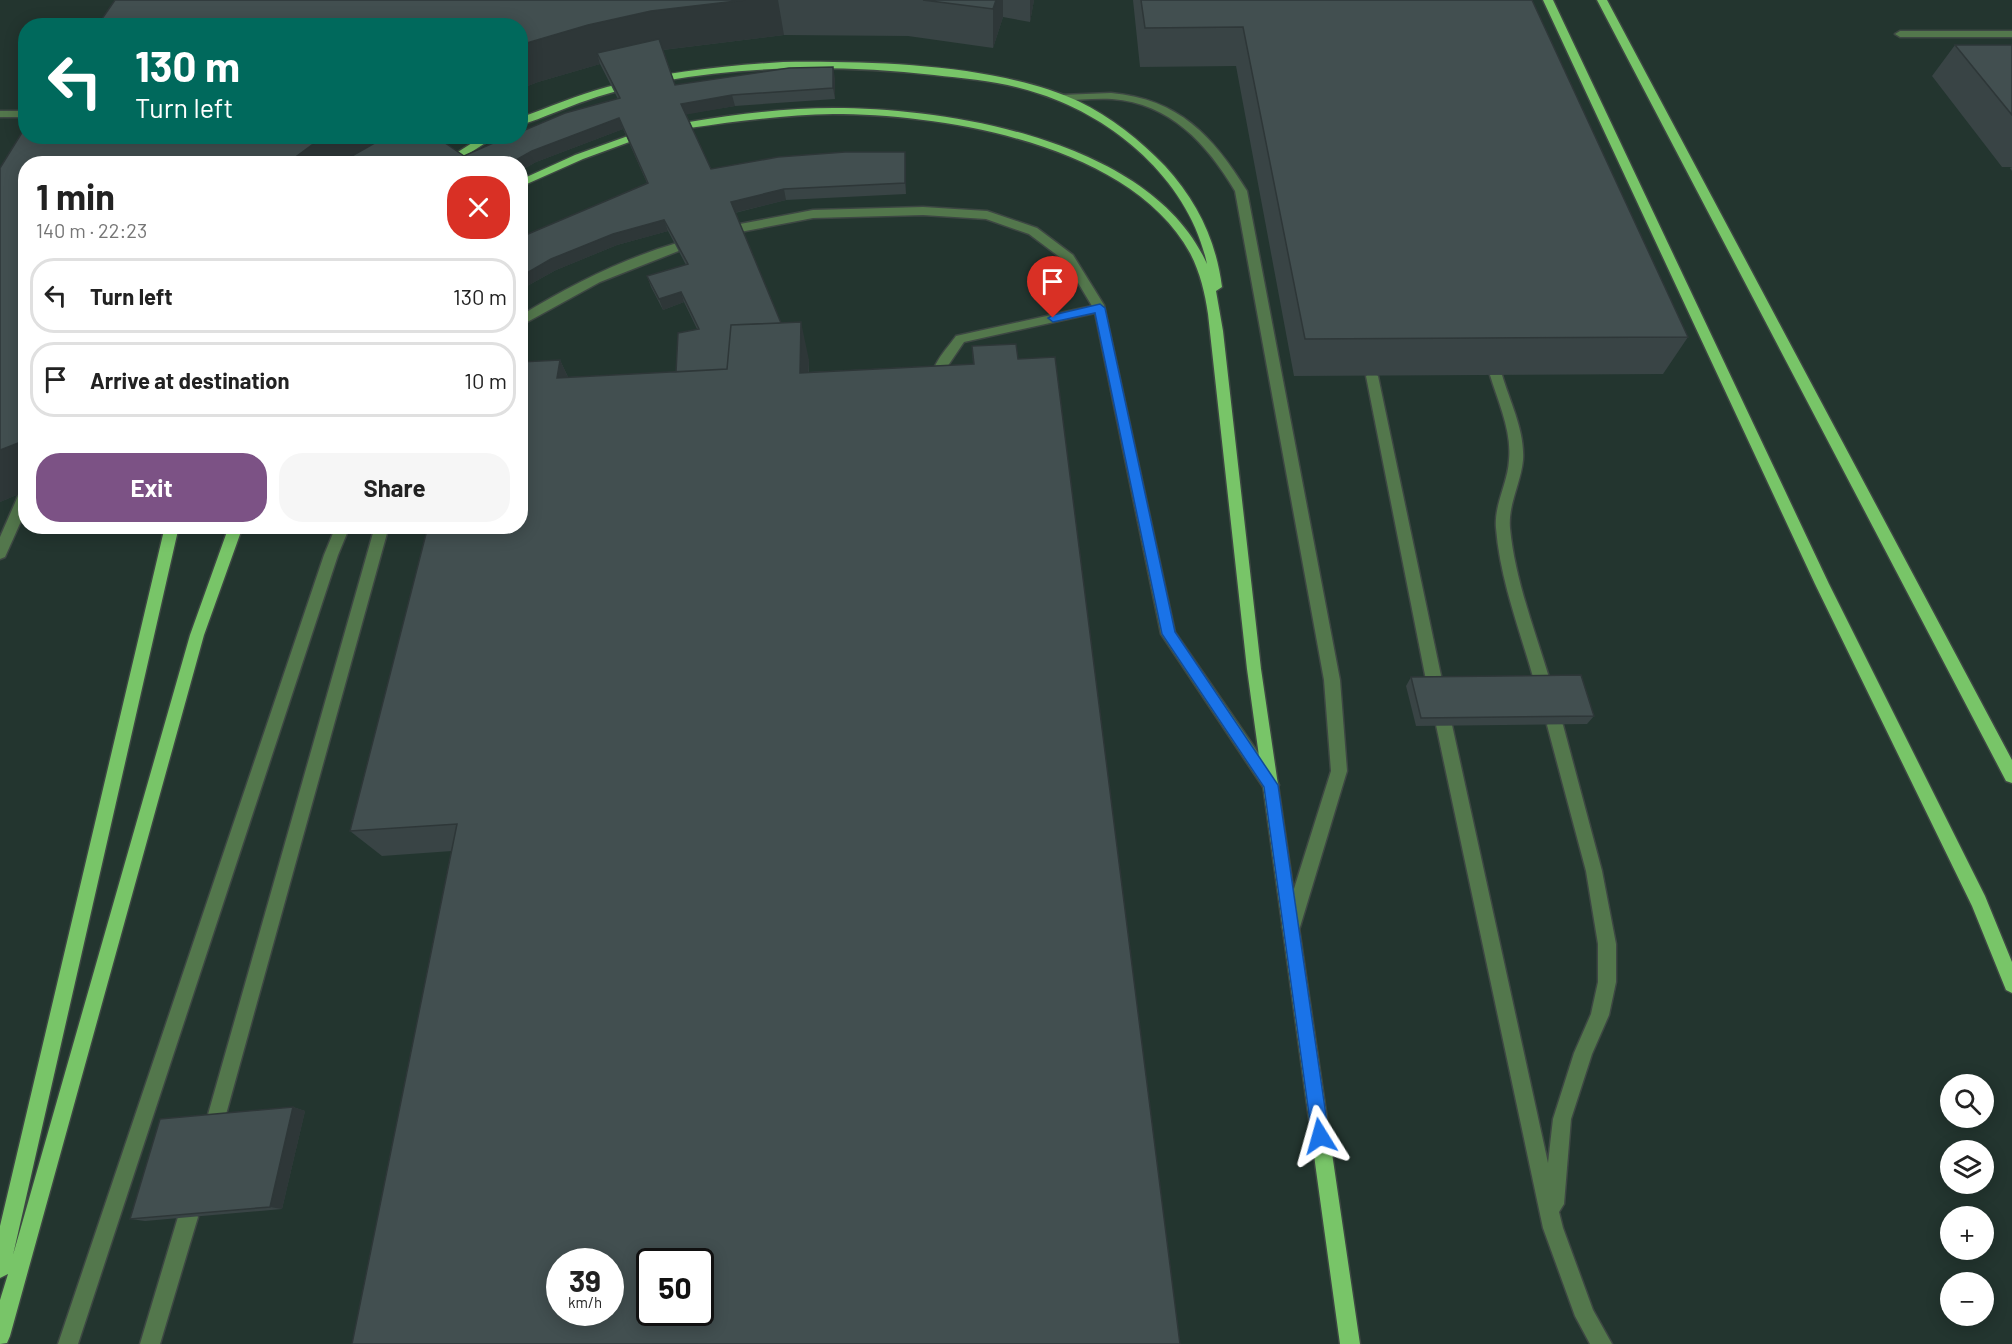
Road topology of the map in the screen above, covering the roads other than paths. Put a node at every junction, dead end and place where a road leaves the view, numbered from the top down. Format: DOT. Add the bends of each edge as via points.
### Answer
graph roads {
  1 [pos="1548,0"];
  2 [pos="1602,0"];
  3 [pos="1900,34"];
  4 [pos="2012,34"];
  5 [pos="1061,98"];
  6 [pos="0,114"];
  7 [pos="18,114"];
  8 [pos="528,119"];
  9 [pos="689,125"];
  10 [pos="628,139"];
  11 [pos="478,144"];
  12 [pos="457,156"];
  13 [pos="528,180"];
  14 [pos="740,228"];
  15 [pos="677,247"];
  16 [pos="1100,308"];
  17 [pos="528,317"];
  18 [pos="1496,375"];
  19 [pos="1372,376"];
  20 [pos="1221,380"];
  21 [pos="938,403"];
  22 [pos="18,510"];
  23 [pos="169,534"];
  24 [pos="233,534"];
  25 [pos="340,534"];
  26 [pos="380,534"];
  27 [pos="0,553"];
  28 [pos="1543,684"];
  29 [pos="1435,685"];
  30 [pos="1555,724"];
  31 [pos="1444,725"];
  32 [pos="2012,776"];
  33 [pos="1271,785"];
  34 [pos="1291,927"];
  35 [pos="2001,957"];
  36 [pos="2012,977"];
  37 [pos="2012,984"];
  38 [pos="216,1118"];
  39 [pos="188,1217"];
  40 [pos="1553,1228"];
  41 [pos="0,1268"];
  42 [pos="0,1336"];
  43 [pos="68,1344"];
  44 [pos="150,1344"];
  45 [pos="1350,1344"];
  46 [pos="1602,1344"];
  1 -- 35 [label="main road"];
  2 -- 32 [label="main road"];
  3 -- 4 [label="street"];
  5 -- 8 [label="main road" via="1006,81 893,66 785,64 621,86"];
  5 -- 20 [label="main road" via="1126,134 1189,202 1202,226 1213,268"];
  5 -- 34 [label="street" via="1125,97 1177,114 1219,153 1240,191 1332,680 1339,771"];
  6 -- 7 [label="street"];
  9 -- 20 [label="main road" via="787,113 902,115 956,121 1030,137 1091,163 1147,195 1190,244 1208,287"];
  10 -- 13 [label="main road"];
  11 -- 12 [label="main road"];
  14 -- 16 [label="street" via="813,214 922,211 987,215 1033,231 1069,258"];
  15 -- 17 [label="street" via="635,261"];
  16 -- 21 [label="street" via="960,339 939,370"];
  16 -- 33 [label="street" via="1168,634"];
  18 -- 28 [label="street" via="1516,459 1502,525"];
  19 -- 29 [label="street"];
  20 -- 33 [label="main road"];
  22 -- 27 [label="street"];
  23 -- 41 [label="main road"];
  24 -- 42 [label="main road" via="197,635"];
  25 -- 43 [label="street"];
  26 -- 38 [label="street"];
  30 -- 40 [label="street" via="1594,871 1607,954 1607,982 1600,1015 1562,1119"];
  31 -- 40 [label="street"];
  33 -- 34 [label="main road"];
  34 -- 45 [label="main road"];
  35 -- 36 [label="street"];
  35 -- 37 [label="main road"];
  39 -- 44 [label="street"];
  40 -- 46 [label="street" via="1585,1316"];
}
